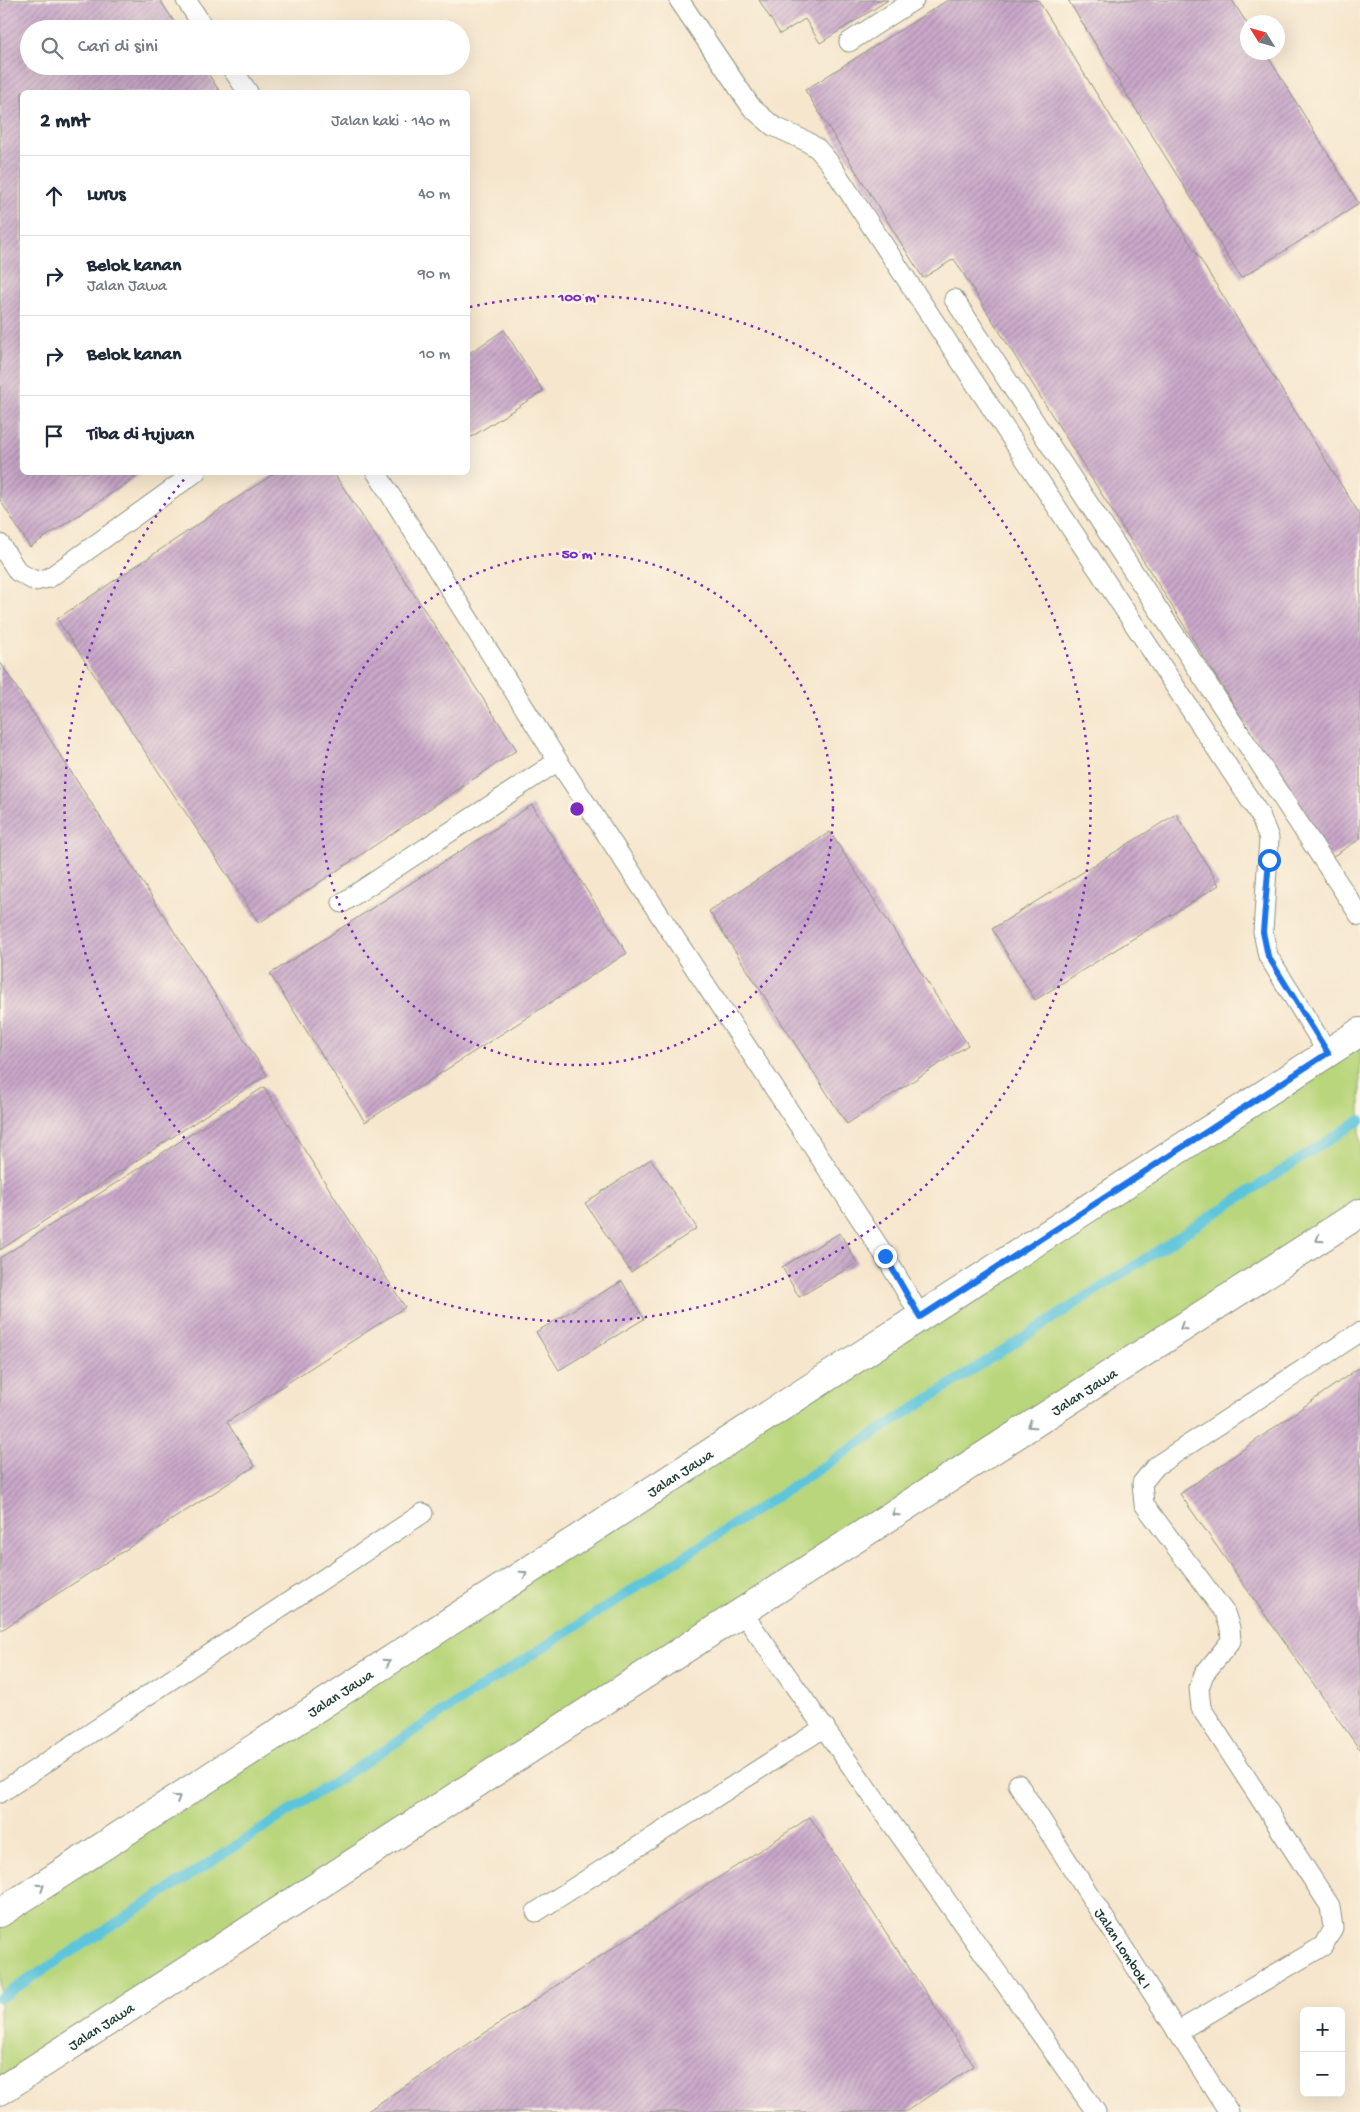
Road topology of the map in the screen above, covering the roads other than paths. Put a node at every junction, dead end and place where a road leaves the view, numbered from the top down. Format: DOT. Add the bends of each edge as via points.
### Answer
graph roads {
  1 [pos="186,0"];
  2 [pos="679,0"];
  3 [pos="914,0"];
  4 [pos="199,20"];
  5 [pos="849,42"];
  6 [pos="236,75"];
  7 [pos="247,90"];
  8 [pos="954,299"];
  9 [pos="192,475"];
  10 [pos="378,475"];
  11 [pos="0,544"];
  12 [pos="558,761"];
  13 [pos="342,903"];
  14 [pos="1360,916"];
  15 [pos="1360,1032"];
  16 [pos="1328,1053"];
  17 [pos="1360,1212"];
  18 [pos="920,1317"];
  19 [pos="1360,1332"];
  20 [pos="423,1513"];
  21 [pos="742,1612"];
  22 [pos="825,1726"];
  23 [pos="1018,1784"];
  24 [pos="0,1793"];
  25 [pos="2,1906"];
  26 [pos="536,1912"];
  27 [pos="1177,2032"];
  28 [pos="0,2091"];
  29 [pos="1096,2112"];
  30 [pos="1229,2112"];
  1 -- 4 [label="lane"];
  2 -- 16 [label="lane" via="752,108 773,126 812,144 828,162 1260,815 1269,838 1263,932 1268,956"];
  3 -- 5 [label="lane"];
  6 -- 7 [label="lane"];
  8 -- 14 [label="lane"];
  9 -- 11 [label="lane" via="49,578 35,581 18,572"];
  10 -- 12 [label="lane"];
  12 -- 13 [label="lane"];
  12 -- 18 [label="lane" via="885,1256"];
  15 -- 16 [label="street, Jalan Jawa"];
  16 -- 18 [label="street, Jalan Jawa"];
  17 -- 21 [label="street, Jalan Jawa, one-way"];
  25 -- 18 [label="street, Jalan Jawa, one-way"];
  19 -- 27 [label="lane" via="1156,1466 1142,1483 1144,1504 1225,1613 1230,1628 1231,1641 1204,1674 1199,1688 1201,1708 1330,1906 1333,1928 1323,1946"];
  20 -- 24 [label="lane"];
  21 -- 22 [label="lane"];
  21 -- 28 [label="street, Jalan Jawa"];
  22 -- 26 [label="lane"];
  22 -- 29 [label="lane"];
  23 -- 27 [label="lane, Jalan Lombok I"];
  27 -- 30 [label="lane, Jalan Lombok I"];
}
